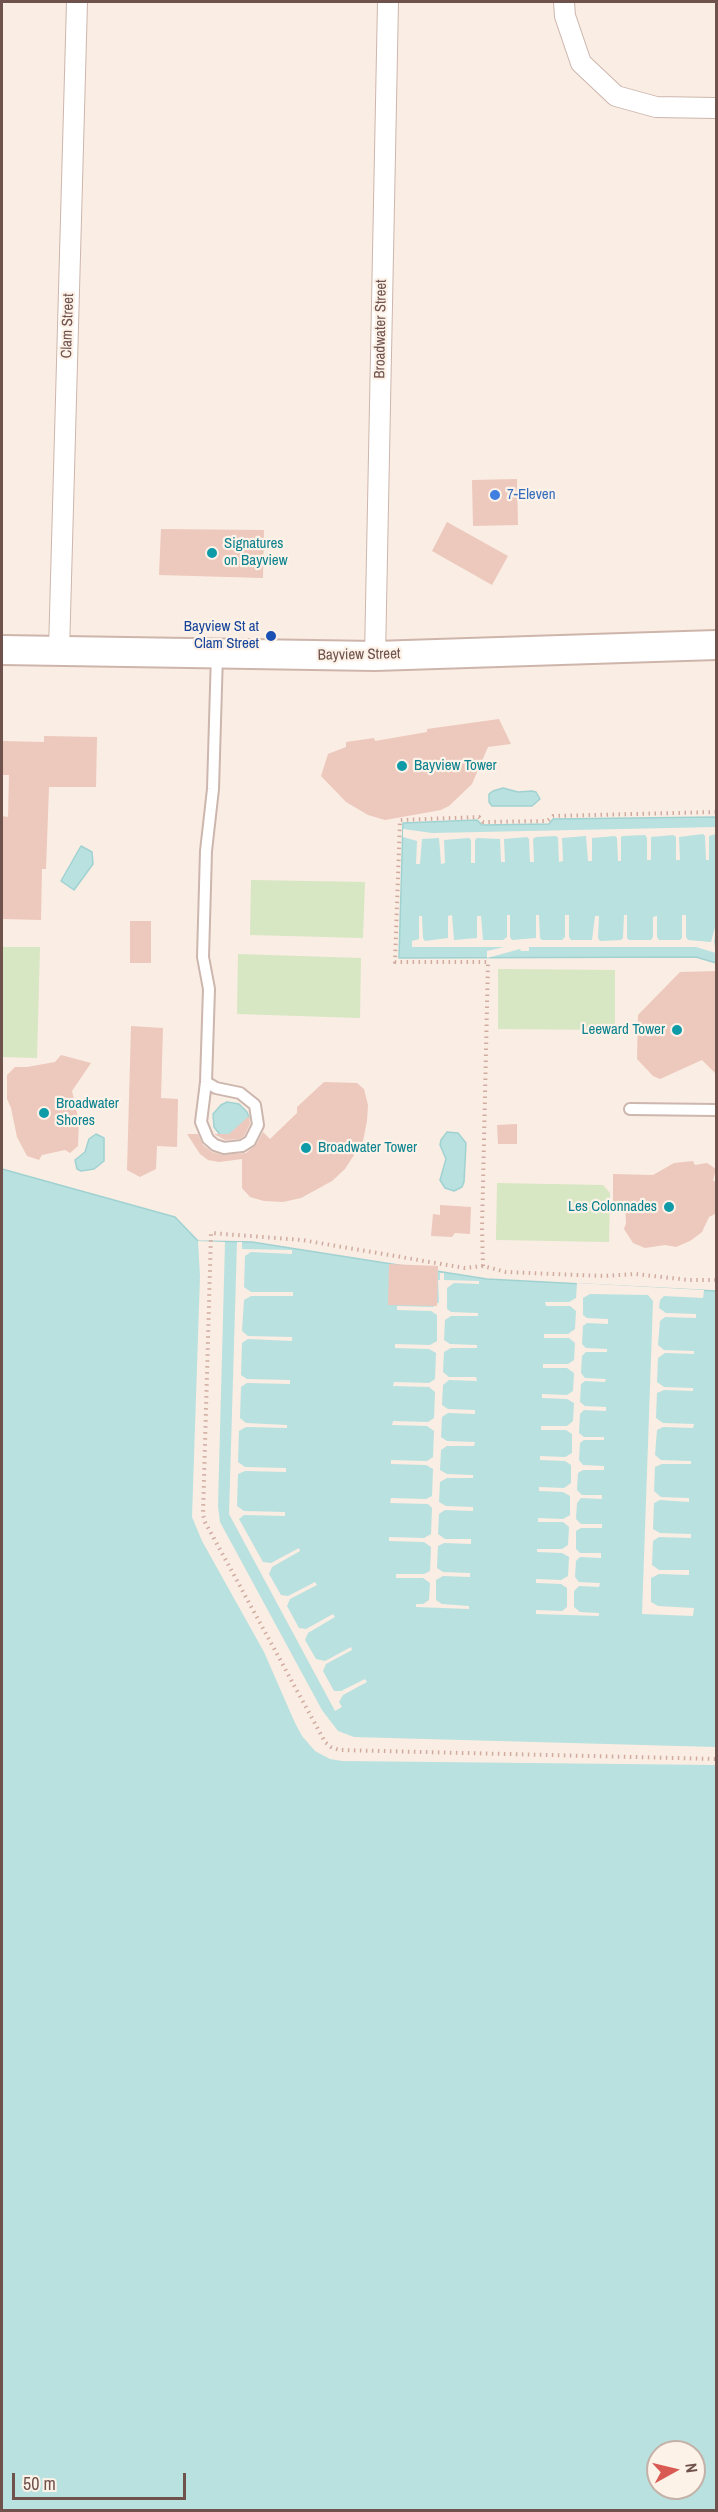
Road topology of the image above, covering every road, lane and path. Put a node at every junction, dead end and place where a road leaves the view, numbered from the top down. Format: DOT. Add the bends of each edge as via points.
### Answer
graph roads {
  1 [pos="77,2"];
  2 [pos="388,2"];
  3 [pos="564,2"];
  4 [pos="717,108"];
  5 [pos="717,645"];
  6 [pos="2,650"];
  7 [pos="59,651"];
  8 [pos="217,654"];
  9 [pos="375,656"];
  10 [pos="717,812"];
  11 [pos="207,1082"];
  12 [pos="630,1109"];
  13 [pos="717,1110"];
  14 [pos="483,1266"];
  15 [pos="717,1280"];
  16 [pos="717,1759"];
  1 -- 7 [label="street, Clam Street"];
  2 -- 9 [label="street, Broadwater Street"];
  3 -- 4 [label="street" via="581,63 616,96 656,107"];
  5 -- 9 [label="main road, Bayview Street"];
  6 -- 7 [label="main road, Bayview Street"];
  7 -- 8 [label="main road, Bayview Street"];
  8 -- 9 [label="main road, Bayview Street"];
  8 -- 11 [label="lane" via="203,957 209,989"];
  10 -- 14 [label="path" via="553,816 547,821 483,822 479,817 400,820 395,962 488,962"];
  11 -- 11 [label="lane" via="201,1122 204,1131 215,1145 224,1148 250,1141 258,1125 255,1105 240,1093"];
  12 -- 13 [label="lane"];
  14 -- 15 [label="path" via="506,1272"];
  14 -- 16 [label="path" via="465,1268 302,1240 211,1233 205,1522 331,1747"];
}
